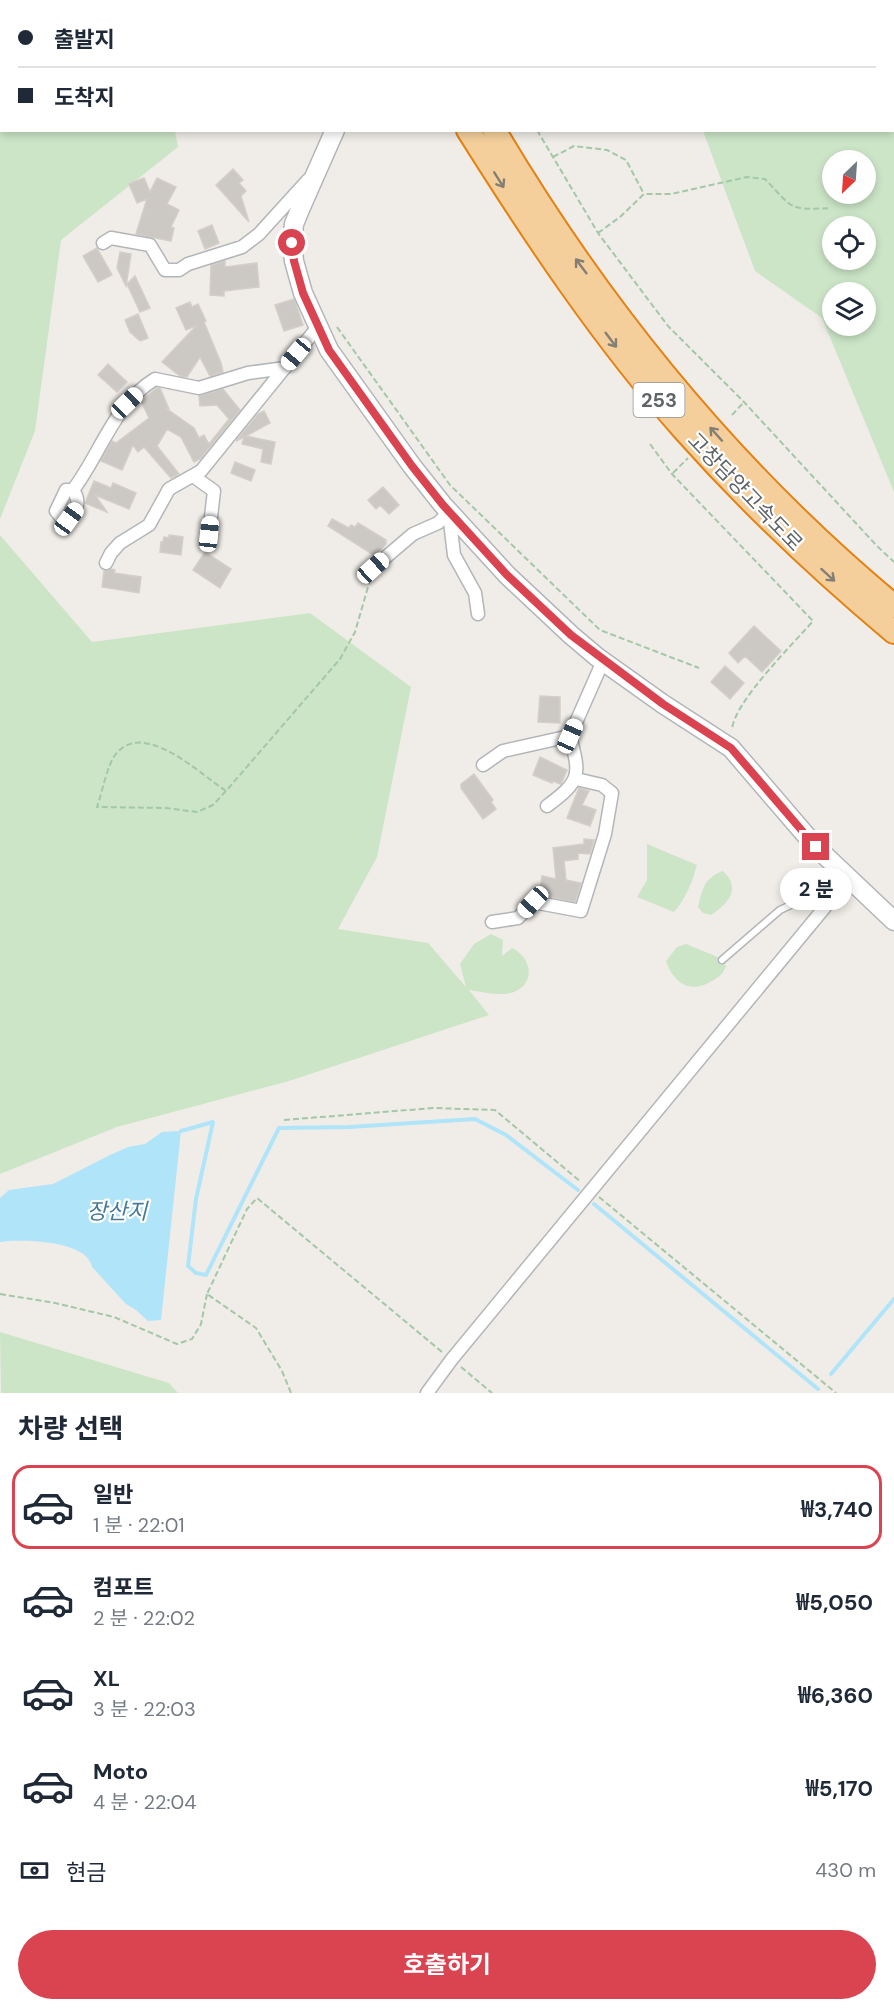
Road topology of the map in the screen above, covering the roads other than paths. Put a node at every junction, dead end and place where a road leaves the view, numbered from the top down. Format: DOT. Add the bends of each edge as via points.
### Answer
graph roads {
  1 [pos="334,132"];
  2 [pos="469,132"];
  3 [pos="495,132"];
  4 [pos="317,171"];
  5 [pos="104,243"];
  6 [pos="325,325"];
  7 [pos="285,368"];
  8 [pos="193,476"];
  9 [pos="73,490"];
  10 [pos="449,512"];
  11 [pos="209,534"];
  12 [pos="106,563"];
  13 [pos="373,568"];
  14 [pos="894,606"];
  15 [pos="478,614"];
  16 [pos="894,632"];
  17 [pos="603,661"];
  18 [pos="570,736"];
  19 [pos="483,765"];
  20 [pos="576,779"];
  21 [pos="547,806"];
  22 [pos="849,878"];
  23 [pos="834,896"];
  24 [pos="894,921"];
  25 [pos="492,922"];
  26 [pos="722,960"];
  27 [pos="427,1393"];
  1 -- 4 [label="street"];
  2 -- 16 [label="highway, 고창담양고속도로 / 253, one-way" via="572,288 684,430 800,549"];
  14 -- 3 [label="highway, 고창담양고속도로 / 253, one-way" via="802,525 688,402 572,253"];
  4 -- 5 [label="street" via="242,247 179,270 165,270 150,245 111,238"];
  4 -- 6 [label="street" via="294,224 292,243 303,293"];
  6 -- 7 [label="street"];
  6 -- 10 [label="street" via="335,359"];
  7 -- 8 [label="street"];
  7 -- 9 [label="street" via="248,373 199,388 155,380 127,403"];
  8 -- 11 [label="street" via="214,491"];
  8 -- 12 [label="street" via="169,489 149,525 120,543"];
  10 -- 13 [label="street" via="438,523 413,534"];
  10 -- 15 [label="street" via="454,555 475,593"];
  10 -- 17 [label="street" via="507,575"];
  17 -- 18 [label="street"];
  17 -- 22 [label="street" via="731,748 816,847"];
  18 -- 19 [label="street" via="503,751"];
  18 -- 20 [label="street" via="578,766"];
  20 -- 21 [label="street"];
  20 -- 25 [label="street" via="602,785 612,793 605,834 581,911 533,902 518,918"];
  22 -- 23 [label="street"];
  22 -- 24 [label="street"];
  23 -- 26 [label="lane" via="812,895 780,910"];
  23 -- 27 [label="street"];
}
